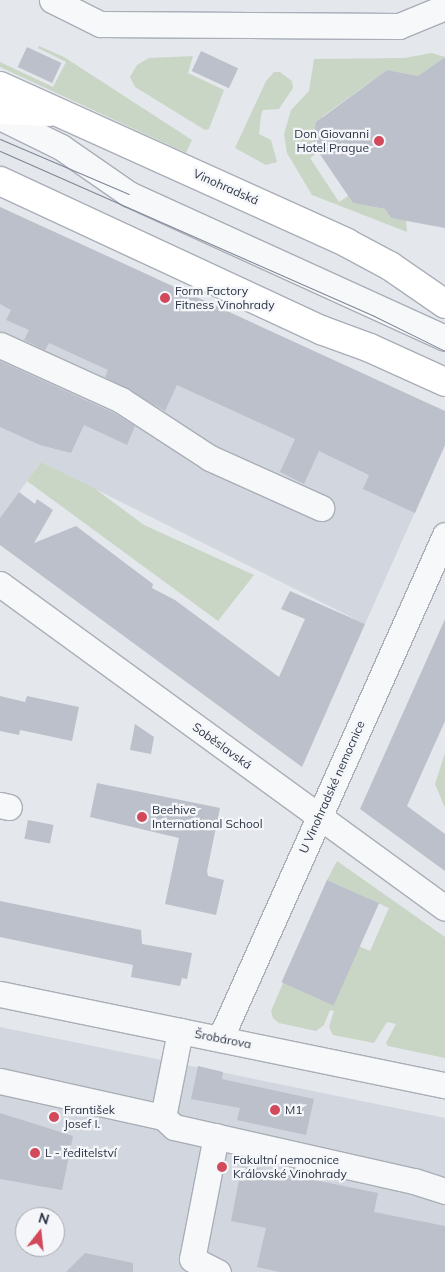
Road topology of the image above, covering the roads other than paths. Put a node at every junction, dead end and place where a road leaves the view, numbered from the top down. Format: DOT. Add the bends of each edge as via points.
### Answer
graph roads {
  1 [pos="52,0"];
  2 [pos="445,7"];
  3 [pos="1,92"];
  4 [pos="0,117"];
  5 [pos="0,181"];
  6 [pos="445,304"];
  7 [pos="445,338"];
  8 [pos="0,345"];
  9 [pos="445,382"];
  10 [pos="321,508"];
  11 [pos="445,535"];
  12 [pos="0,584"];
  13 [pos="319,816"];
  14 [pos="445,908"];
  15 [pos="0,994"];
  16 [pos="180,1031"];
  17 [pos="220,1039"];
  18 [pos="0,1081"];
  19 [pos="445,1085"];
  20 [pos="163,1117"];
  21 [pos="216,1136"];
  22 [pos="445,1191"];
  23 [pos="218,1272"];
  1 -- 2 [label="street" via="100,24 399,26"];
  3 -- 6 [label="main road, Vinohradská" via="60,112 347,243 390,266"];
  4 -- 7 [label="street" via="61,147 129,194"];
  5 -- 9 [label="main road" via="294,318"];
  8 -- 10 [label="street" via="121,400 210,458"];
  11 -- 13 [label="street, U Vinohradské nemocnice"];
  12 -- 13 [label="street, Soběslavská"];
  13 -- 14 [label="street, Soběslavská"];
  13 -- 17 [label="street, U Vinohradské nemocnice"];
  15 -- 16 [label="street, Šrobárova"];
  16 -- 17 [label="street, Šrobárova"];
  16 -- 20 [label="street"];
  17 -- 19 [label="street, Šrobárova"];
  18 -- 20 [label="street"];
  20 -- 21 [label="street" via="174,1127"];
  21 -- 22 [label="street"];
  21 -- 23 [label="street" via="192,1259"];
}
